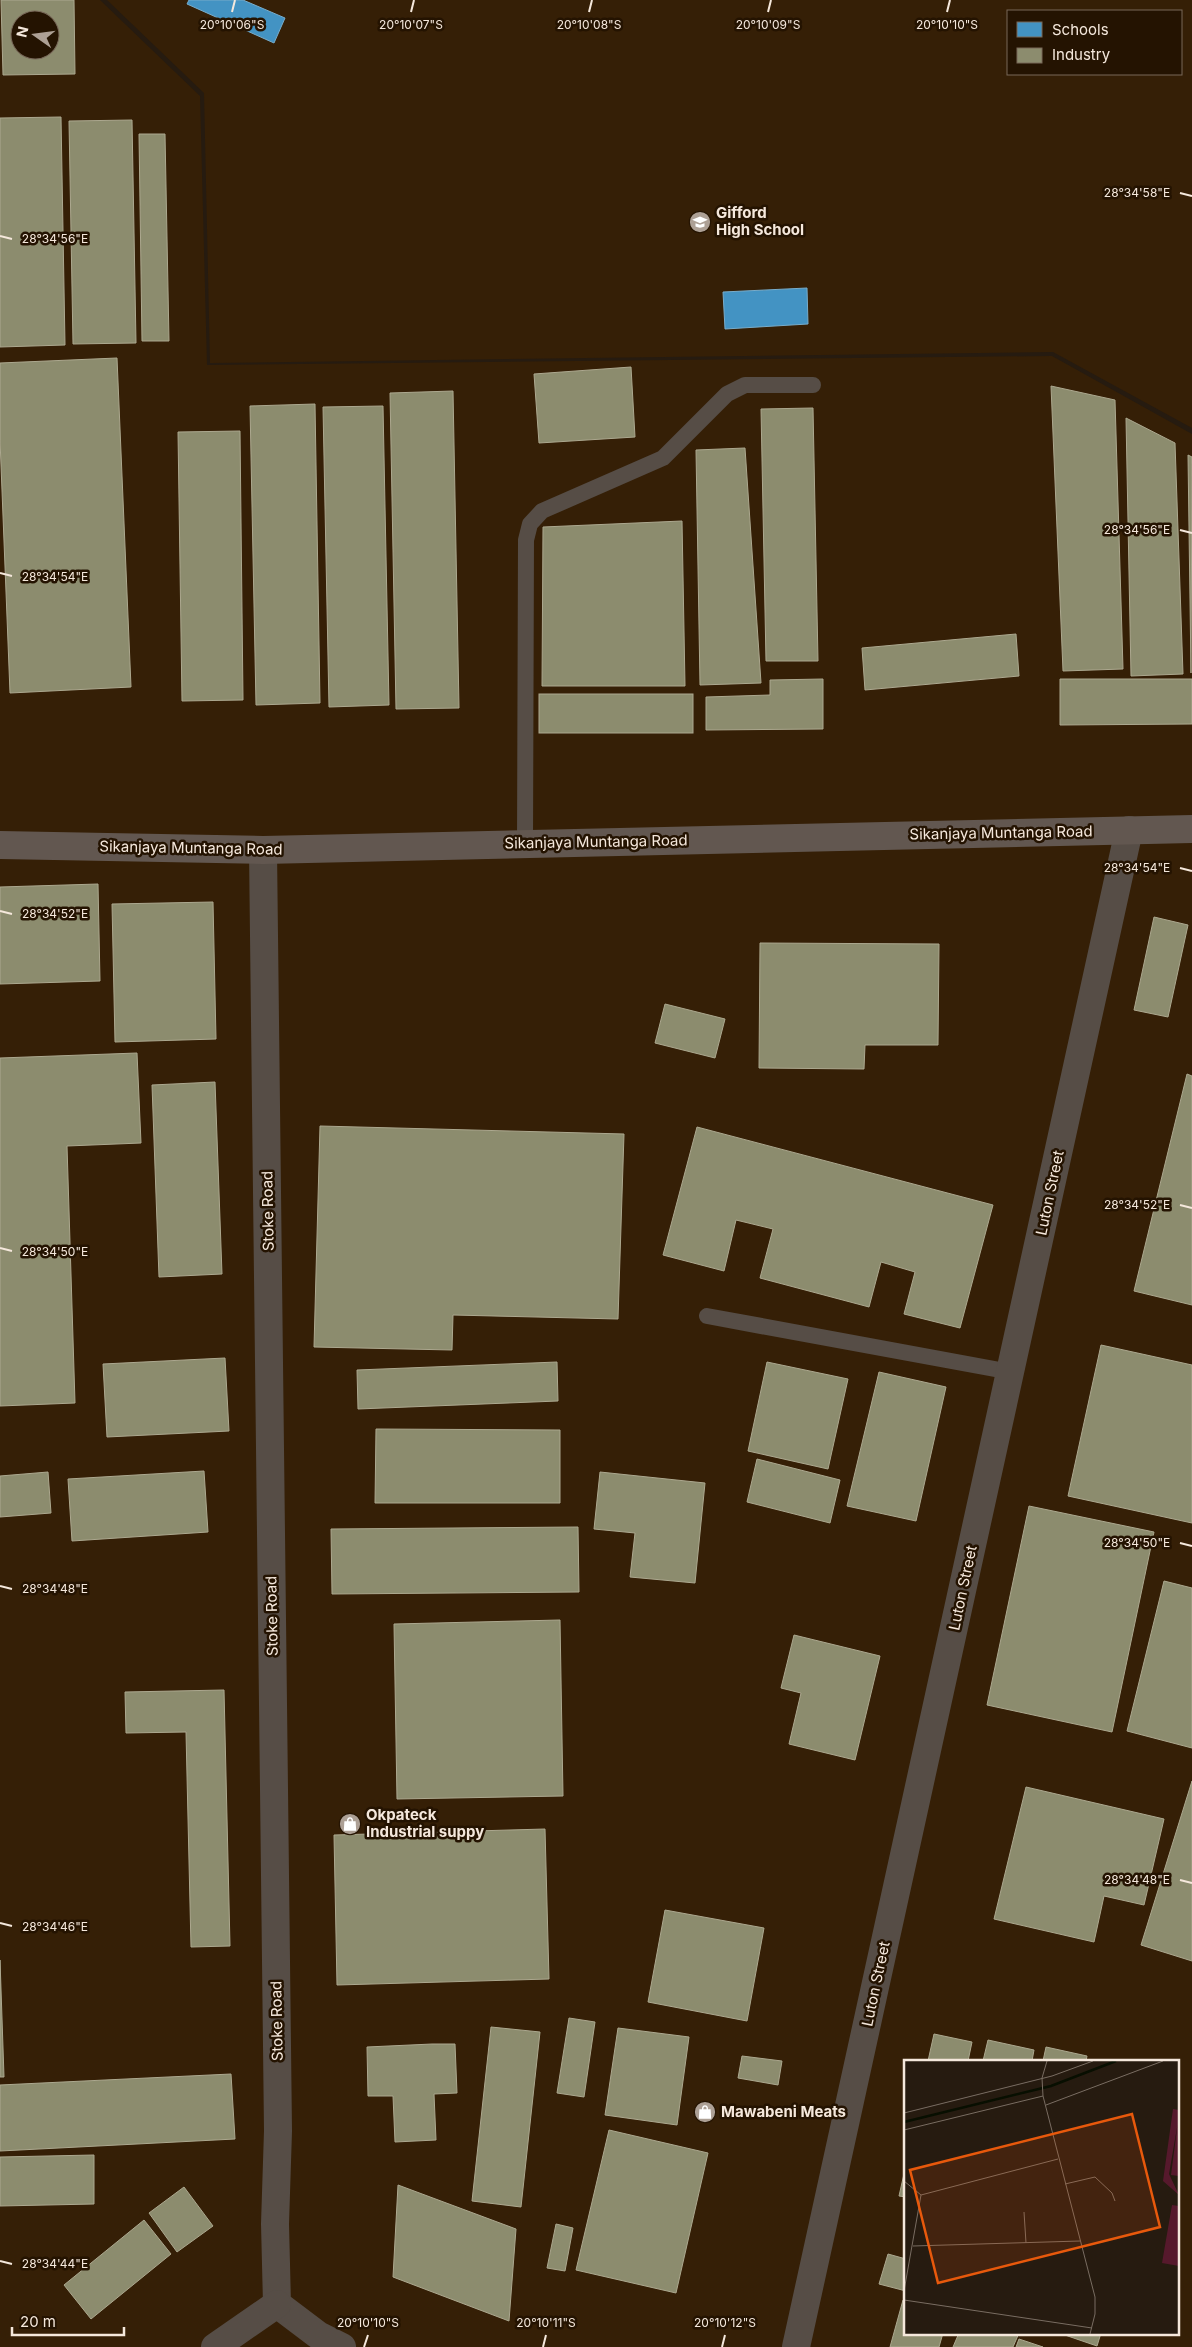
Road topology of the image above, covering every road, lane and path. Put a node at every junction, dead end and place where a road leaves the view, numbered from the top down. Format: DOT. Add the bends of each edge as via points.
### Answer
graph roads {
  1 [pos="813,385"];
  2 [pos="1192,829"];
  3 [pos="1128,830"];
  4 [pos="525,844"];
  5 [pos="0,845"];
  6 [pos="263,850"];
  7 [pos="707,1316"];
  8 [pos="1010,1372"];
  9 [pos="277,2304"];
  10 [pos="215,2347"];
  11 [pos="342,2347"];
  12 [pos="796,2347"];
  1 -- 4 [label="lane" via="745,385 727,394 663,458 542,512 530,524 526,540"];
  2 -- 3 [label="street, Sikanjaya Muntanga Road"];
  3 -- 4 [label="street, Sikanjaya Muntanga Road"];
  3 -- 8 [label="street, Luton Street"];
  4 -- 6 [label="street, Sikanjaya Muntanga Road"];
  5 -- 6 [label="street, Sikanjaya Muntanga Road"];
  6 -- 9 [label="street, Stoke Road" via="278,2131"];
  7 -- 8 [label="lane"];
  8 -- 12 [label="street, Luton Street"];
  9 -- 10 [label="street"];
  9 -- 11 [label="street" via="318,2335"];
}
